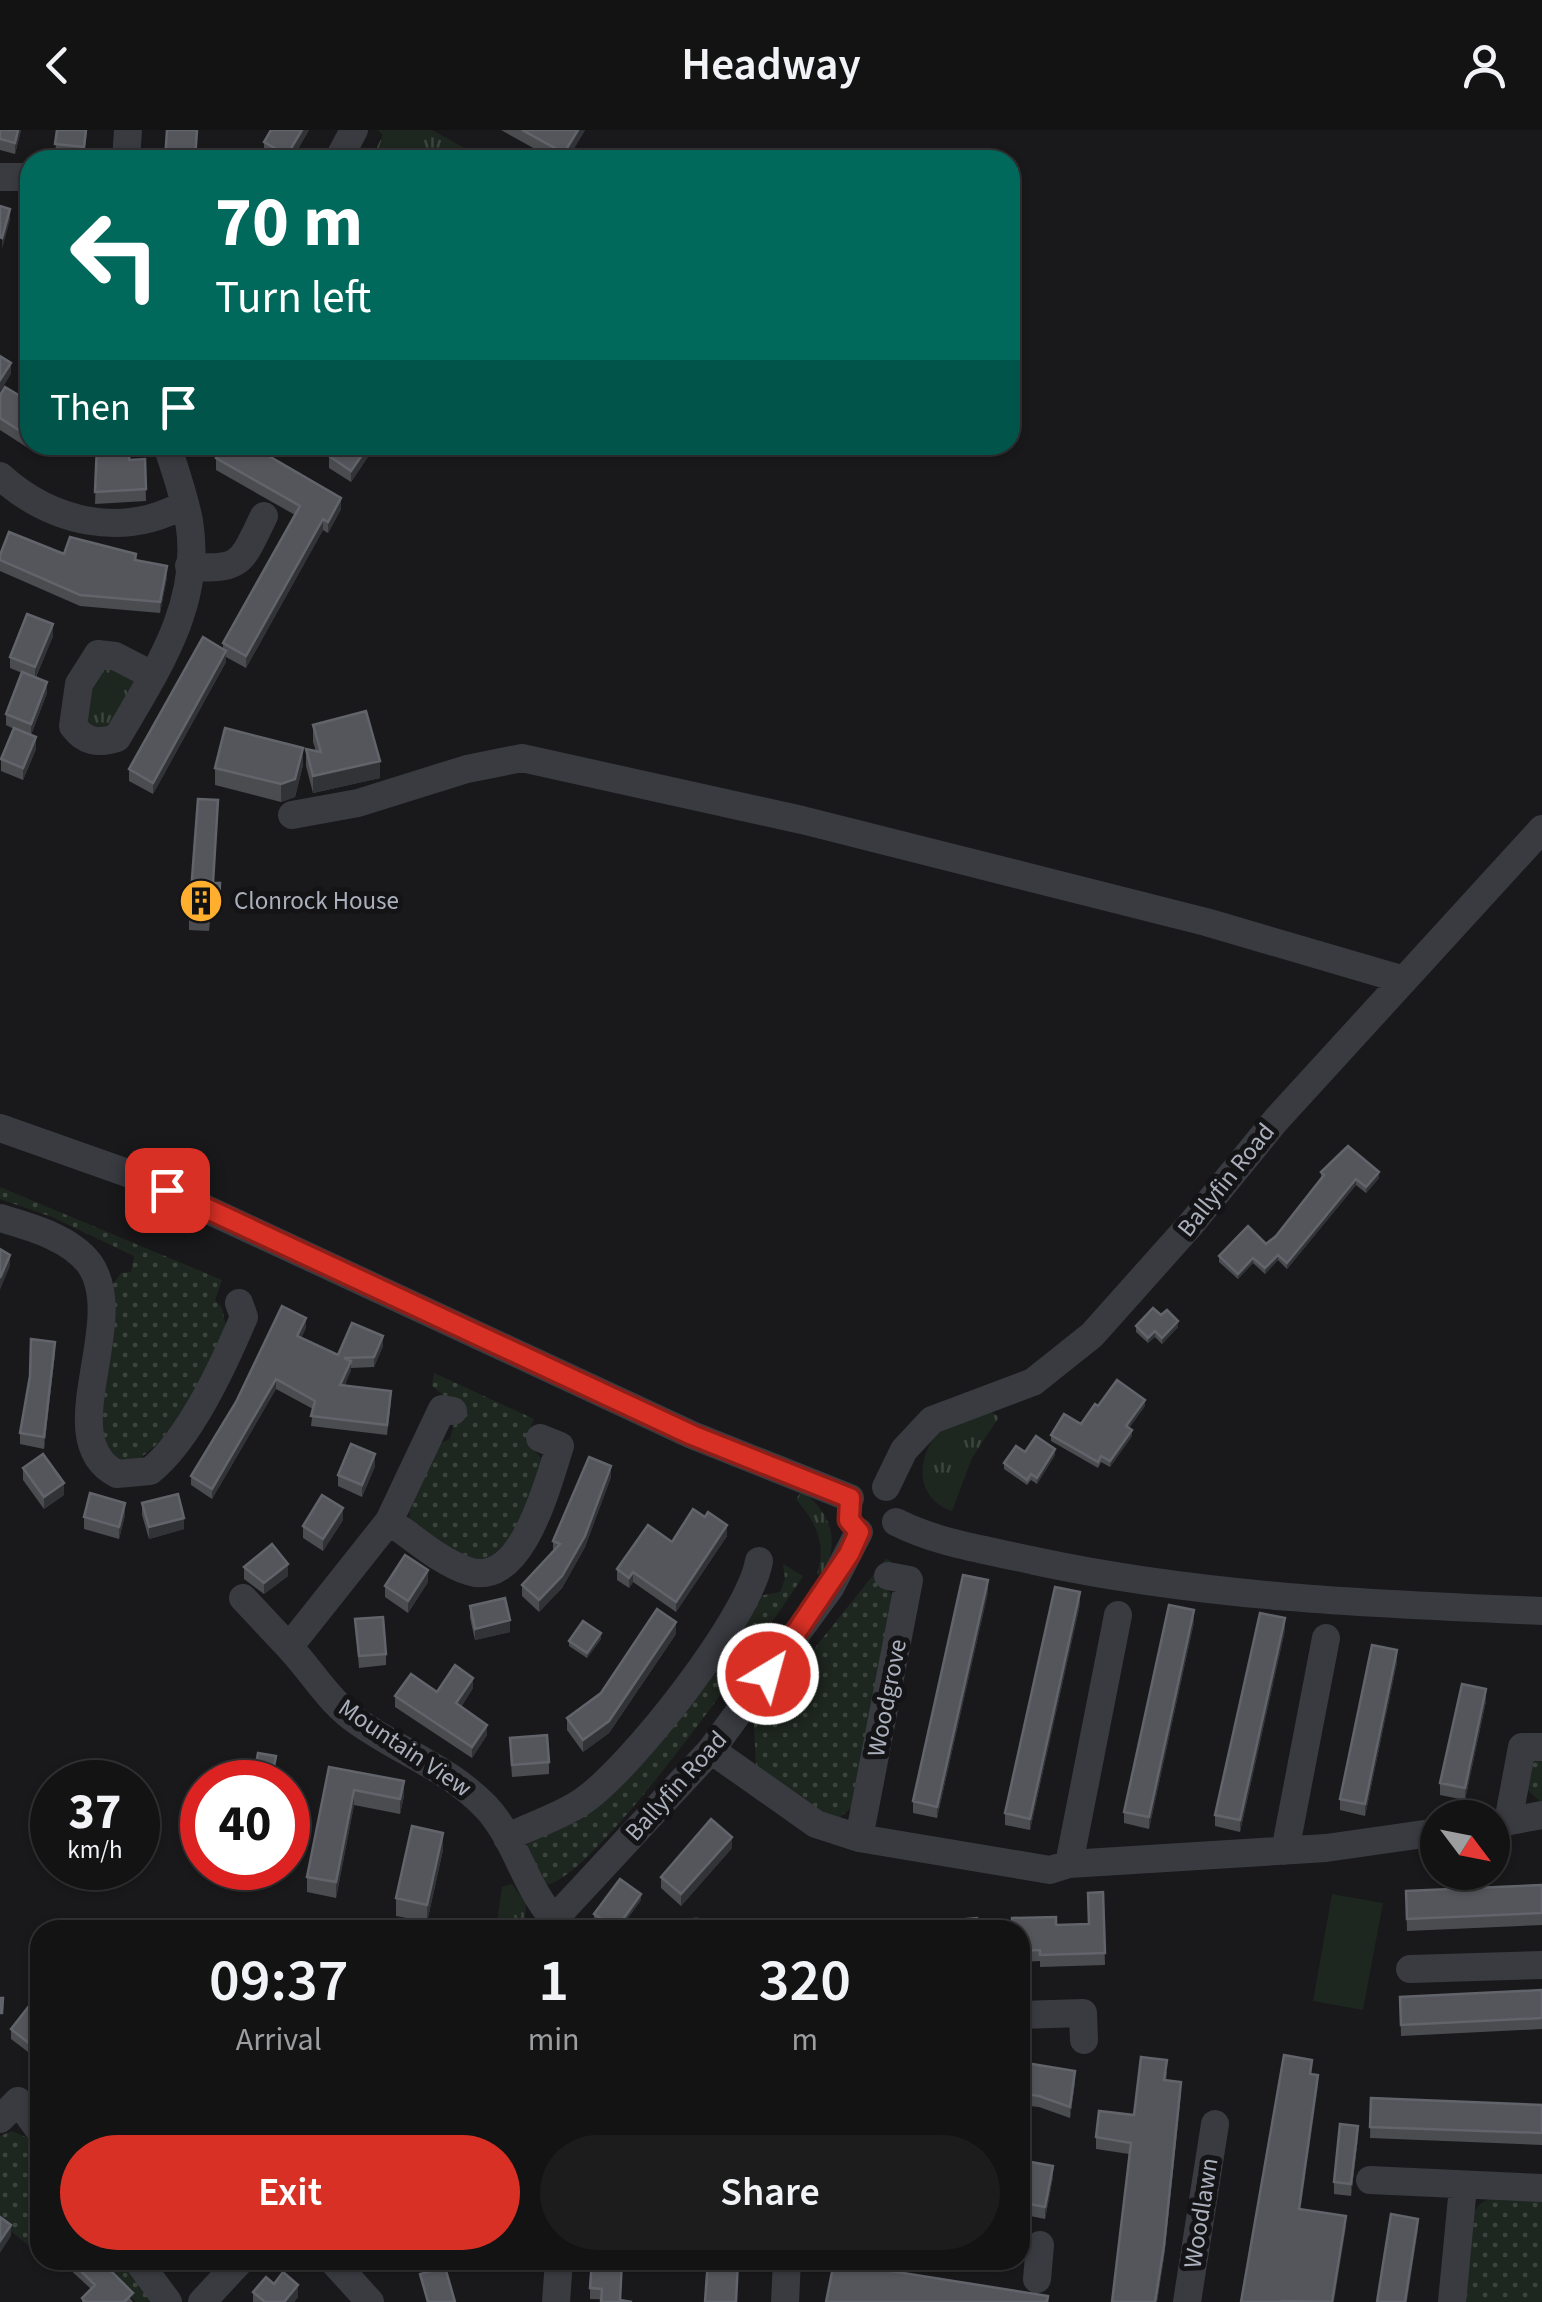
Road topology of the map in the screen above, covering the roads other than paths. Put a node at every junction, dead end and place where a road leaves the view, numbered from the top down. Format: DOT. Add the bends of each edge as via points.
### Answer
graph roads {
  1 [pos="171,455"];
  2 [pos="0,476"];
  3 [pos="187,514"];
  4 [pos="264,516"];
  5 [pos="189,566"];
  6 [pos="152,674"];
  7 [pos="292,815"];
  8 [pos="1542,829"];
  9 [pos="1404,980"];
  10 [pos="0,1128"];
  11 [pos="0,1218"];
  12 [pos="238,1303"];
  13 [pos="453,1410"];
  14 [pos="540,1438"];
  15 [pos="886,1487"];
  16 [pos="850,1498"];
  17 [pos="389,1521"];
  18 [pos="896,1522"];
  19 [pos="859,1532"];
  20 [pos="763,1575"];
  21 [pos="888,1576"];
  22 [pos="243,1598"];
  23 [pos="1542,1611"];
  24 [pos="1118,1615"];
  25 [pos="1326,1638"];
  26 [pos="289,1647"];
  27 [pos="1542,1747"];
  28 [pos="711,1750"];
  29 [pos="1507,1800"];
  30 [pos="1542,1815"];
  31 [pos="1510,1821"];
  32 [pos="1420,1834"];
  33 [pos="506,1838"];
  34 [pos="859,1838"];
  35 [pos="1284,1851"];
  36 [pos="1069,1864"];
  37 [pos="547,1920"];
  38 [pos="554,1920"];
  39 [pos="1542,1965"];
  40 [pos="1410,1969"];
  41 [pos="1030,2015"];
  42 [pos="1084,2040"];
  43 [pos="6,2102"];
  44 [pos="30,2122"];
  45 [pos="1215,2124"];
  46 [pos="1370,2180"];
  47 [pos="1463,2187"];
  48 [pos="1542,2188"];
  49 [pos="144,2270"];
  50 [pos="232,2270"];
  51 [pos="341,2270"];
  52 [pos="558,2270"];
  53 [pos="786,2270"];
  54 [pos="168,2302"];
  55 [pos="202,2302"];
  56 [pos="370,2302"];
  57 [pos="556,2302"];
  58 [pos="784,2302"];
  59 [pos="1187,2302"];
  60 [pos="1452,2302"];
  1 -- 3 [label="street"];
  2 -- 3 [label="street" via="50,510 88,521"];
  3 -- 5 [label="street"];
  4 -- 5 [label="street" via="242,561 227,569"];
  5 -- 6 [label="street" via="181,620"];
  7 -- 9 [label="street" via="522,758 821,825 1206,922"];
  8 -- 9 [label="street, Ballyfin Road"];
  9 -- 15 [label="street, Ballyfin Road" via="1092,1335 1033,1382 932,1420 904,1450"];
  10 -- 16 [label="street" via="150,1182 692,1435"];
  11 -- 12 [label="street" via="75,1250 98,1281 102,1324 89,1424 98,1460 117,1474 150,1471 168,1452 228,1356 244,1316"];
  13 -- 17 [label="street" via="442,1409"];
  14 -- 17 [label="street" via="560,1446 528,1534 497,1569 481,1574 460,1568"];
  15 -- 16 [label="street" via="866,1484"];
  15 -- 18 [label="street" via="899,1506"];
  16 -- 19 [label="street" via="849,1520"];
  17 -- 26 [label="street"];
  18 -- 19 [label="street" via="884,1534"];
  18 -- 23 [label="street" via="938,1540 1141,1584 1348,1603"];
  19 -- 28 [label="street, Ballyfin Road" via="830,1588"];
  20 -- 33 [label="street" via="618,1770 582,1802"];
  21 -- 34 [label="street, Woodgrove" via="910,1580"];
  22 -- 26 [label="street, Mountain View"];
  24 -- 36 [label="street"];
  25 -- 35 [label="street"];
  26 -- 33 [label="street, Mountain View" via="349,1716 467,1788"];
  27 -- 29 [label="street" via="1522,1746"];
  28 -- 34 [label="street" via="816,1824"];
  28 -- 38 [label="street, Ballyfin Road"];
  30 -- 31 [label="street"];
  32 -- 35 [label="street"];
  33 -- 37 [label="street, Mountain View"];
  34 -- 36 [label="street" via="1050,1870"];
  35 -- 36 [label="street"];
  39 -- 40 [label="street"];
  41 -- 42 [label="street" via="1083,2013"];
  43 -- 44 [label="street"];
  45 -- 59 [label="street, Woodlawn"];
  46 -- 47 [label="street"];
  47 -- 48 [label="street"];
  47 -- 60 [label="street"];
  49 -- 54 [label="street"];
  50 -- 55 [label="street"];
  51 -- 56 [label="street"];
  52 -- 57 [label="street"];
  53 -- 58 [label="street"];
}
